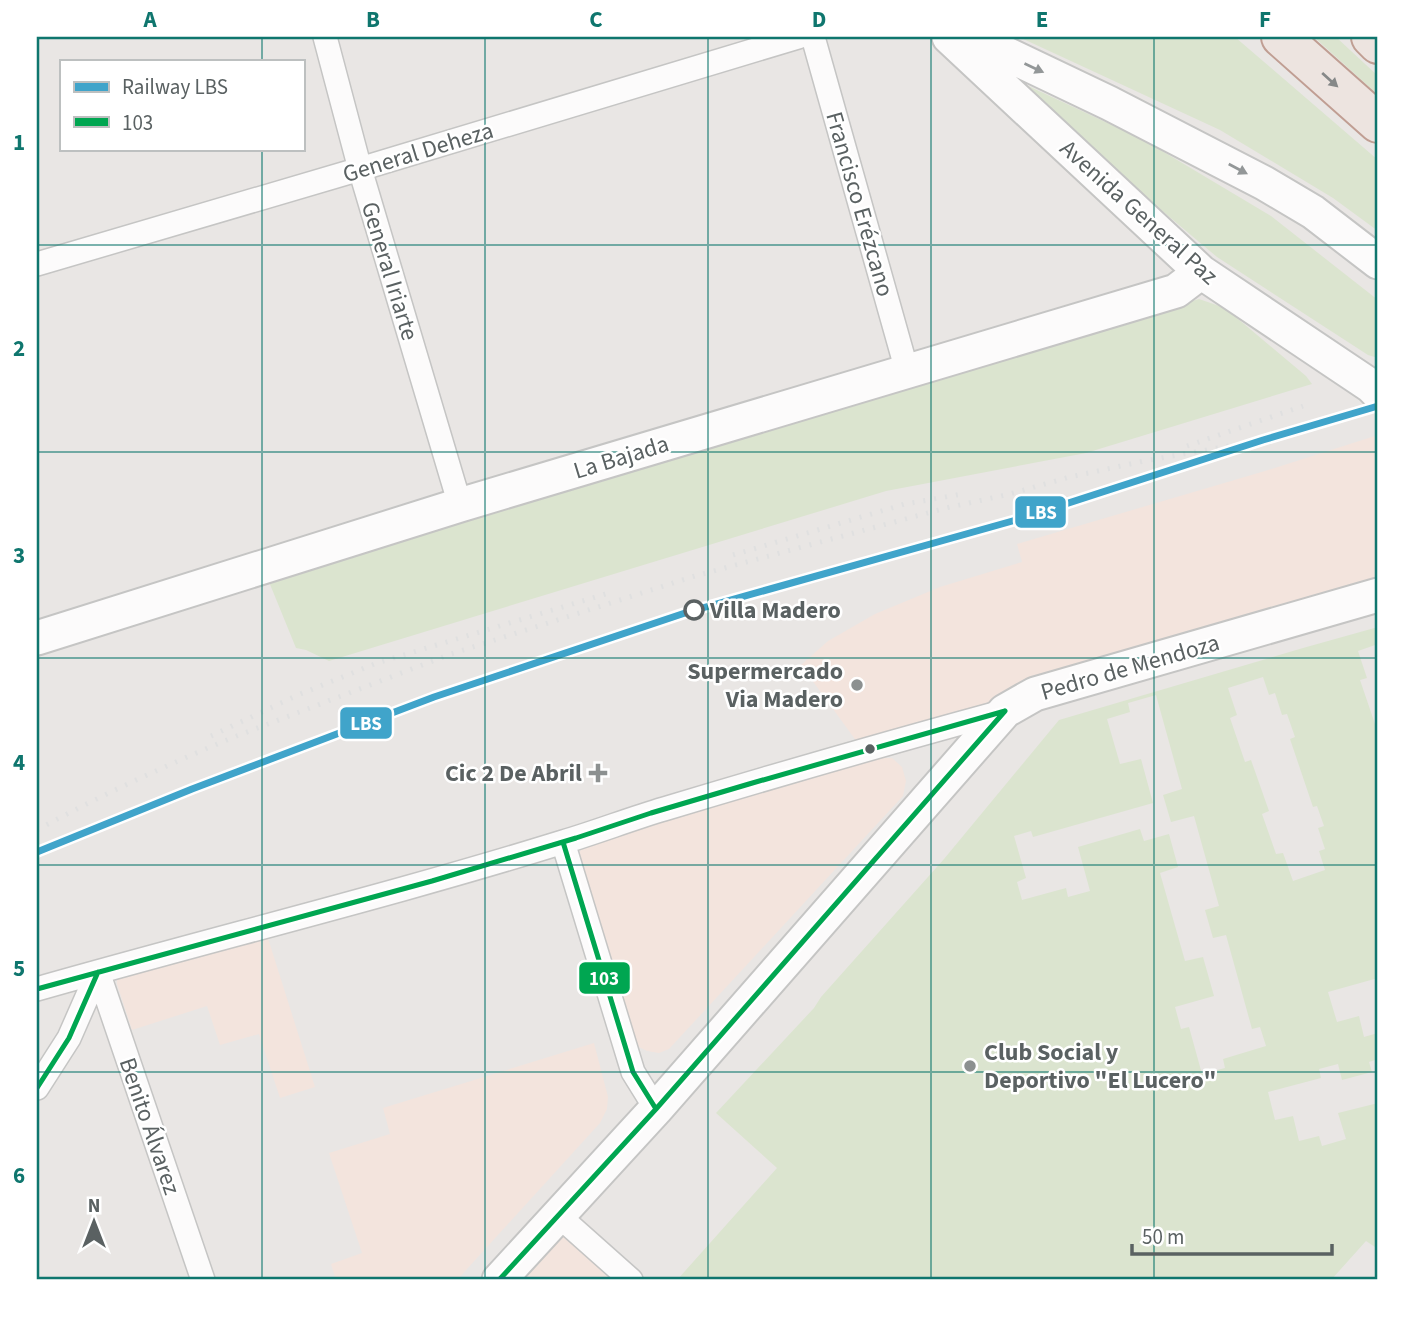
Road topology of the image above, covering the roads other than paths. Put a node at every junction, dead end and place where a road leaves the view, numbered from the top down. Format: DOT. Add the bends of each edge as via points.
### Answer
graph roads {
  1 [pos="324,37"];
  2 [pos="798,37"];
  3 [pos="813,37"];
  4 [pos="948,37"];
  5 [pos="974,37"];
  6 [pos="1281,37"];
  7 [pos="1371,37"];
  8 [pos="1378,44"];
  9 [pos="1378,124"];
  10 [pos="360,169"];
  11 [pos="1378,262"];
  12 [pos="37,264"];
  13 [pos="1201,272"];
  14 [pos="907,371"];
  15 [pos="1378,393"];
  16 [pos="460,505"];
  17 [pos="1378,595"];
  18 [pos="37,638"];
  19 [pos="1005,711"];
  20 [pos="563,842"];
  21 [pos="98,972"];
  22 [pos="37,989"];
  23 [pos="37,1088"];
  24 [pos="656,1109"];
  25 [pos="559,1216"];
  26 [pos="203,1280"];
  27 [pos="499,1280"];
  28 [pos="631,1280"];
  1 -- 10 [label="street, General Iriarte"];
  2 -- 10 [label="street, General Deheza"];
  3 -- 14 [label="street, Francisco Erézcano"];
  4 -- 13 [label="street, Avenida General Paz"];
  5 -- 11 [label="street, one-way" via="1264,183 1314,212"];
  6 -- 9 [label="highway, one-way"];
  7 -- 8 [label="highway"];
  10 -- 12 [label="street, General Deheza"];
  10 -- 16 [label="street, General Iriarte"];
  13 -- 14 [label="street, La Bajada" via="1176,291"];
  13 -- 15 [label="street, Avenida General Paz"];
  14 -- 16 [label="street, La Bajada"];
  16 -- 18 [label="street, La Bajada"];
  17 -- 19 [label="street, Pedro de Mendoza" via="1035,694"];
  19 -- 20 [label="street, Pedro de Mendoza"];
  19 -- 24 [label="street"];
  20 -- 21 [label="street, Pedro de Mendoza"];
  20 -- 24 [label="street" via="633,1073"];
  21 -- 22 [label="street, Pedro de Mendoza"];
  21 -- 23 [label="street" via="69,1038"];
  21 -- 26 [label="street, Benito Álvarez"];
  24 -- 25 [label="street"];
  25 -- 27 [label="street"];
  25 -- 28 [label="street"];
}
